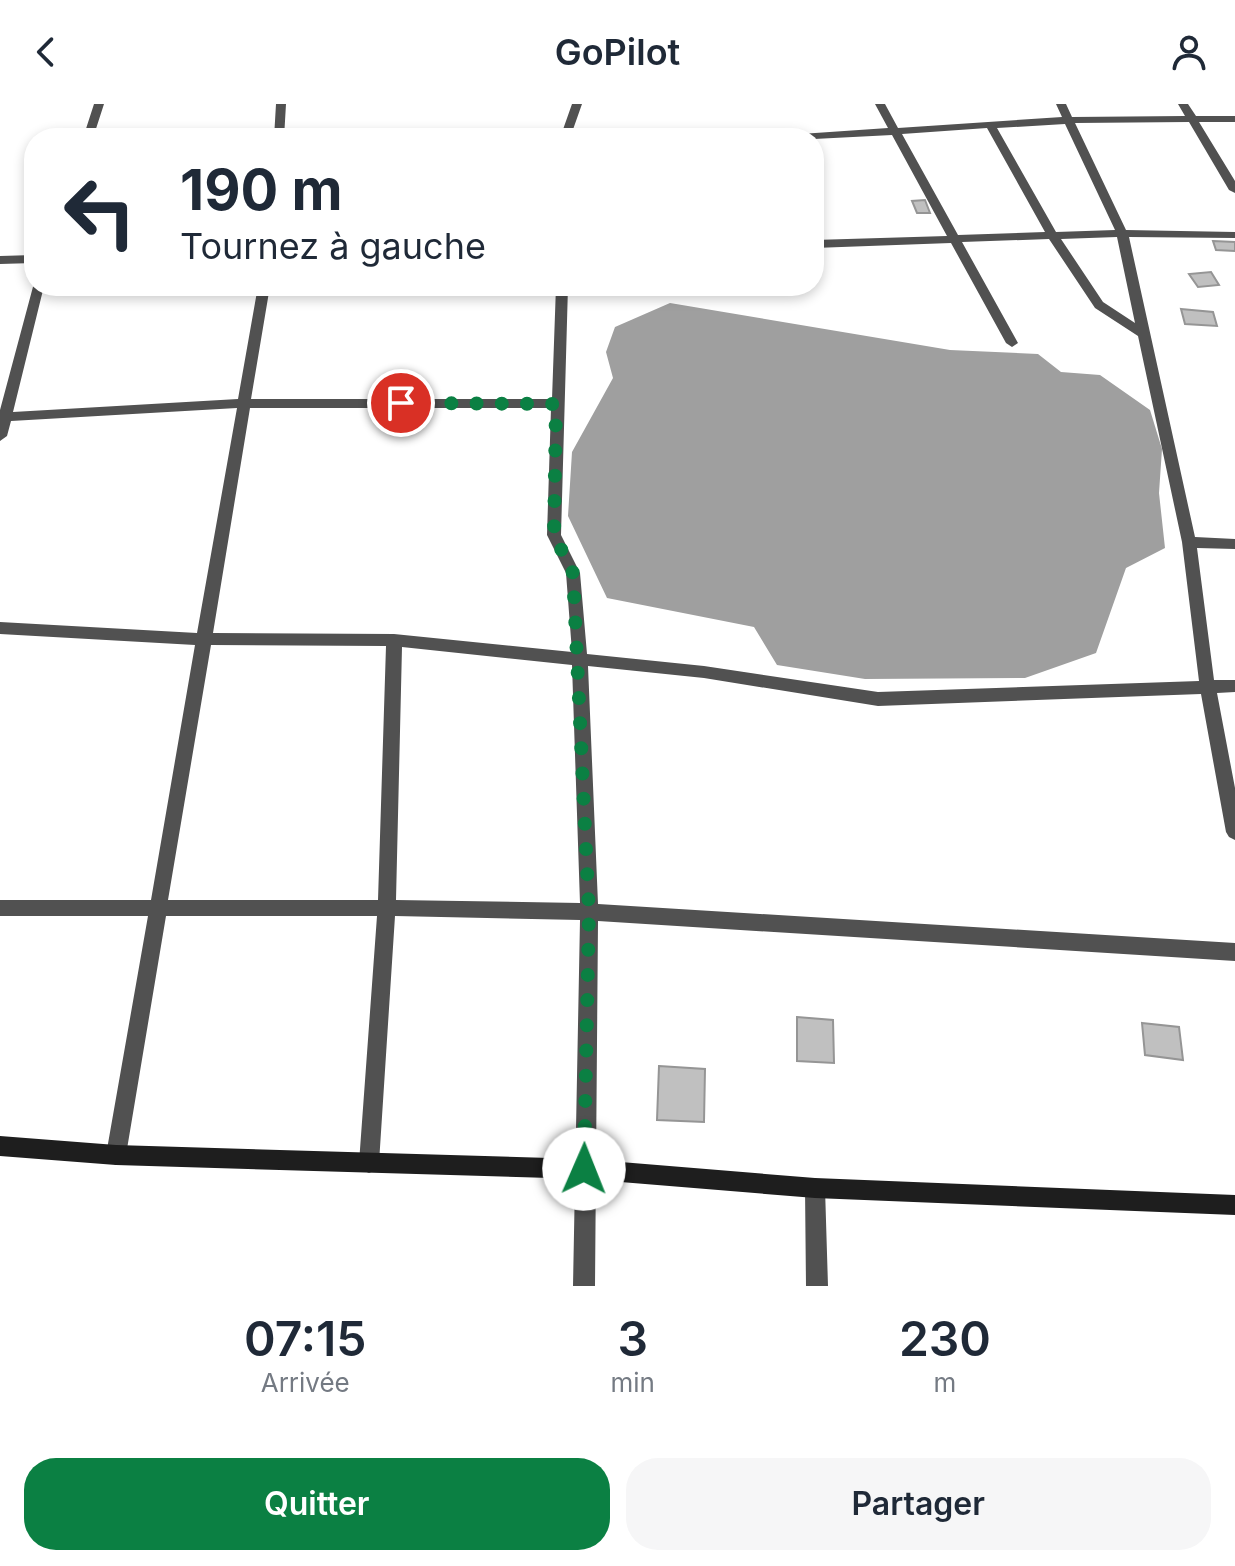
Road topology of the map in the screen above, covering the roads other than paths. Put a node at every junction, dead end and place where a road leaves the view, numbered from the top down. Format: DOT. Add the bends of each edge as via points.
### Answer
graph roads {
  1 [pos="99,104"];
  2 [pos="281,104"];
  3 [pos="577,104"];
  4 [pos="880,104"];
  5 [pos="1061,104"];
  6 [pos="1183,104"];
  7 [pos="1190,119"];
  8 [pos="1235,119"];
  9 [pos="1071,120"];
  10 [pos="990,124"];
  11 [pos="91,128"];
  12 [pos="280,128"];
  13 [pos="569,128"];
  14 [pos="895,129"];
  15 [pos="824,135"];
  16 [pos="1235,190"];
  17 [pos="1122,233"];
  18 [pos="1235,235"];
  19 [pos="1053,236"];
  20 [pos="953,239"];
  21 [pos="824,244"];
  22 [pos="24,259"];
  23 [pos="0,260"];
  24 [pos="35,296"];
  25 [pos="262,296"];
  26 [pos="561,296"];
  27 [pos="1144,334"];
  28 [pos="1012,343"];
  29 [pos="245,403"];
  30 [pos="556,404"];
  31 [pos="2,417"];
  32 [pos="0,436"];
  33 [pos="1189,542"];
  34 [pos="1235,544"];
  35 [pos="0,628"];
  36 [pos="202,639"];
  37 [pos="394,640"];
  38 [pos="580,659"];
  39 [pos="1207,685"];
  40 [pos="1235,686"];
  41 [pos="1235,832"];
  42 [pos="0,908"];
  43 [pos="387,908"];
  44 [pos="159,909"];
  45 [pos="589,912"];
  46 [pos="1235,952"];
  47 [pos="0,1146"];
  48 [pos="116,1155"];
  49 [pos="369,1163"];
  50 [pos="584,1169"];
  51 [pos="815,1188"];
  52 [pos="1235,1205"];
  53 [pos="584,1286"];
  54 [pos="817,1286"];
  1 -- 11 [label="street"];
  2 -- 12 [label="street"];
  3 -- 13 [label="street"];
  4 -- 14 [label="street"];
  5 -- 9 [label="street"];
  6 -- 7 [label="street"];
  7 -- 8 [label="street"];
  7 -- 9 [label="street"];
  7 -- 16 [label="street"];
  9 -- 10 [label="street"];
  9 -- 17 [label="street"];
  10 -- 14 [label="street"];
  10 -- 19 [label="street"];
  14 -- 15 [label="street"];
  14 -- 20 [label="street"];
  17 -- 18 [label="street"];
  17 -- 19 [label="street"];
  17 -- 27 [label="street"];
  19 -- 20 [label="street"];
  19 -- 27 [label="street" via="1099,305"];
  20 -- 21 [label="street"];
  20 -- 28 [label="street"];
  22 -- 23 [label="street"];
  24 -- 31 [label="street"];
  25 -- 29 [label="street"];
  26 -- 30 [label="street"];
  27 -- 33 [label="street"];
  29 -- 30 [label="street"];
  29 -- 31 [label="street"];
  29 -- 36 [label="street"];
  30 -- 38 [label="street" via="554,535 573,573"];
  31 -- 32 [label="street"];
  33 -- 34 [label="street"];
  33 -- 39 [label="street"];
  35 -- 36 [label="street"];
  36 -- 37 [label="street"];
  36 -- 44 [label="street"];
  37 -- 38 [label="street"];
  37 -- 43 [label="street"];
  38 -- 39 [label="street" via="878,699"];
  38 -- 45 [label="street"];
  39 -- 40 [label="street"];
  39 -- 41 [label="street"];
  42 -- 44 [label="street"];
  43 -- 44 [label="street"];
  43 -- 45 [label="street"];
  43 -- 49 [label="street"];
  44 -- 48 [label="street"];
  45 -- 46 [label="street"];
  45 -- 50 [label="street"];
  47 -- 48 [label="street"];
  48 -- 49 [label="street"];
  49 -- 50 [label="street"];
  50 -- 51 [label="street"];
  50 -- 53 [label="street"];
  51 -- 52 [label="street"];
  51 -- 54 [label="street"];
}
